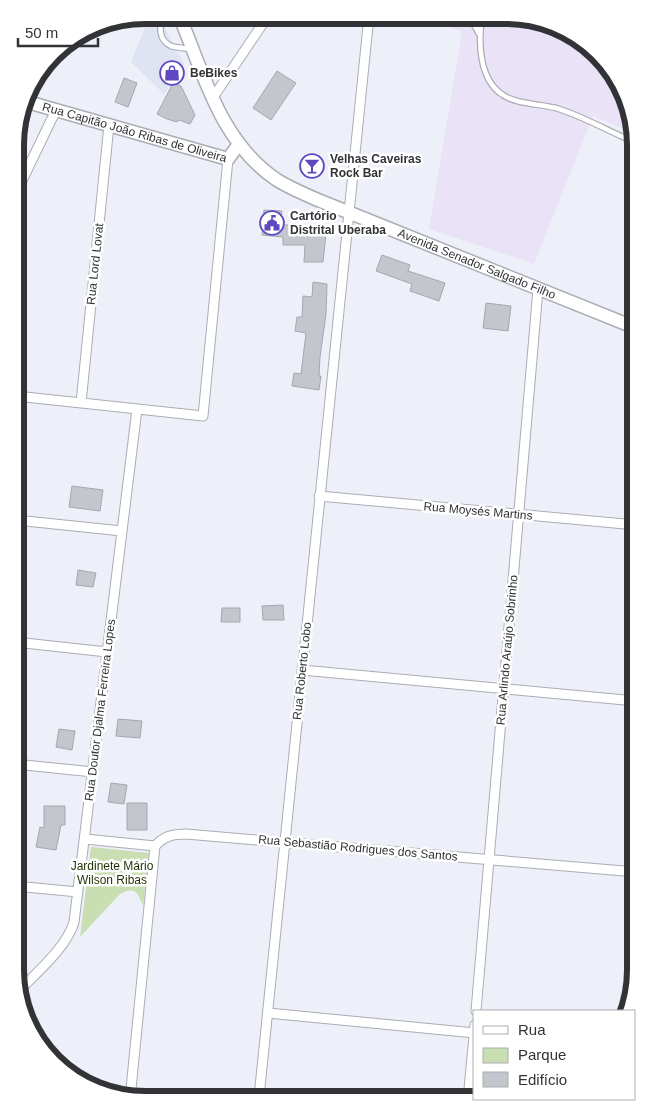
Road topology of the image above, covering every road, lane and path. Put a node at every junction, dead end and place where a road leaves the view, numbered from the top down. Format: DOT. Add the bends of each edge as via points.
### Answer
graph roads {
  1 [pos="160,24"];
  2 [pos="183,24"];
  3 [pos="263,24"];
  4 [pos="368,24"];
  5 [pos="474,24"];
  6 [pos="481,24"];
  7 [pos="479,35"];
  8 [pos="193,49"];
  9 [pos="212,99"];
  10 [pos="31,103"];
  11 [pos="56,110"];
  12 [pos="109,125"];
  13 [pos="627,137"];
  14 [pos="239,144"];
  15 [pos="228,159"];
  16 [pos="24,176"];
  17 [pos="348,213"];
  18 [pos="538,289"];
  19 [pos="627,324"];
  20 [pos="24,397"];
  21 [pos="81,403"];
  22 [pos="137,409"];
  23 [pos="320,496"];
  24 [pos="519,514"];
  25 [pos="24,521"];
  26 [pos="627,524"];
  27 [pos="122,531"];
  28 [pos="24,643"];
  29 [pos="108,652"];
  30 [pos="302,670"];
  31 [pos="504,689"];
  32 [pos="627,700"];
  33 [pos="24,765"];
  34 [pos="93,772"];
  35 [pos="84,839"];
  36 [pos="285,842"];
  37 [pos="156,846"];
  38 [pos="489,860"];
  39 [pos="627,871"];
  40 [pos="24,887"];
  41 [pos="78,892"];
  42 [pos="25,984"];
  43 [pos="476,1010"];
  44 [pos="268,1013"];
  45 [pos="473,1033"];
  46 [pos="473,1044"];
  47 [pos="131,1090"];
  48 [pos="262,1091"];
  49 [pos="469,1091"];
  1 -- 8 [label="lane" via="160,32 166,42"];
  2 -- 8 [label="main road, Avenida Senador Salgado Filho"];
  3 -- 9 [label="street"];
  4 -- 17 [label="street, Rua Roberto Lobo"];
  5 -- 7 [label="lane"];
  6 -- 7 [label="lane"];
  7 -- 13 [label="lane" via="483,65 491,84 504,96 556,108"];
  8 -- 9 [label="main road, Avenida Senador Salgado Filho"];
  9 -- 14 [label="main road, Avenida Senador Salgado Filho"];
  10 -- 11 [label="main road, Rua Capitão João Ribas de Oliveira"];
  11 -- 12 [label="main road, Rua Capitão João Ribas de Oliveira"];
  11 -- 16 [label="street"];
  12 -- 15 [label="main road, Rua Capitão João Ribas de Oliveira"];
  12 -- 21 [label="street, Rua Lord Lovat"];
  14 -- 15 [label="main road, Rua Capitão João Ribas de Oliveira"];
  14 -- 17 [label="main road, Avenida Senador Salgado Filho" via="276,179"];
  15 -- 22 [label="street" via="203,416"];
  17 -- 18 [label="main road, Avenida Senador Salgado Filho"];
  17 -- 23 [label="street, Rua Roberto Lobo"];
  18 -- 19 [label="main road, Avenida Senador Salgado Filho"];
  18 -- 24 [label="street, Rua Arlindo Araújo Sobrinho"];
  20 -- 21 [label="street"];
  21 -- 22 [label="street"];
  22 -- 27 [label="street, Rua Doutor Djalma Ferreira Lopes"];
  23 -- 24 [label="street, Rua Moysés Martins"];
  23 -- 30 [label="street, Rua Roberto Lobo"];
  24 -- 26 [label="street, Rua Moysés Martins"];
  24 -- 31 [label="street, Rua Arlindo Araújo Sobrinho"];
  25 -- 27 [label="street"];
  27 -- 29 [label="street, Rua Doutor Djalma Ferreira Lopes"];
  28 -- 29 [label="street"];
  29 -- 34 [label="street, Rua Doutor Djalma Ferreira Lopes"];
  30 -- 31 [label="street"];
  30 -- 36 [label="street, Rua Roberto Lobo"];
  31 -- 32 [label="street"];
  31 -- 38 [label="street, Rua Arlindo Araújo Sobrinho"];
  33 -- 34 [label="street"];
  34 -- 35 [label="street, Rua Doutor Djalma Ferreira Lopes"];
  35 -- 37 [label="street"];
  35 -- 41 [label="street, Rua Doutor Djalma Ferreira Lopes"];
  36 -- 37 [label="street, Rua Sebastião Rodrigues dos Santos" via="186,834 166,836"];
  36 -- 38 [label="street, Rua Sebastião Rodrigues dos Santos"];
  36 -- 44 [label="street, Rua Roberto Lobo"];
  37 -- 47 [label="street"];
  38 -- 39 [label="street, Rua Sebastião Rodrigues dos Santos"];
  38 -- 43 [label="street, Rua Arlindo Araújo Sobrinho"];
  40 -- 41 [label="street"];
  41 -- 42 [label="street, Rua Doutor Djalma Ferreira Lopes" via="74,922 68,936"];
  44 -- 45 [label="street"];
  44 -- 48 [label="street, Rua Roberto Lobo"];
  46 -- 49 [label="street"];
}
